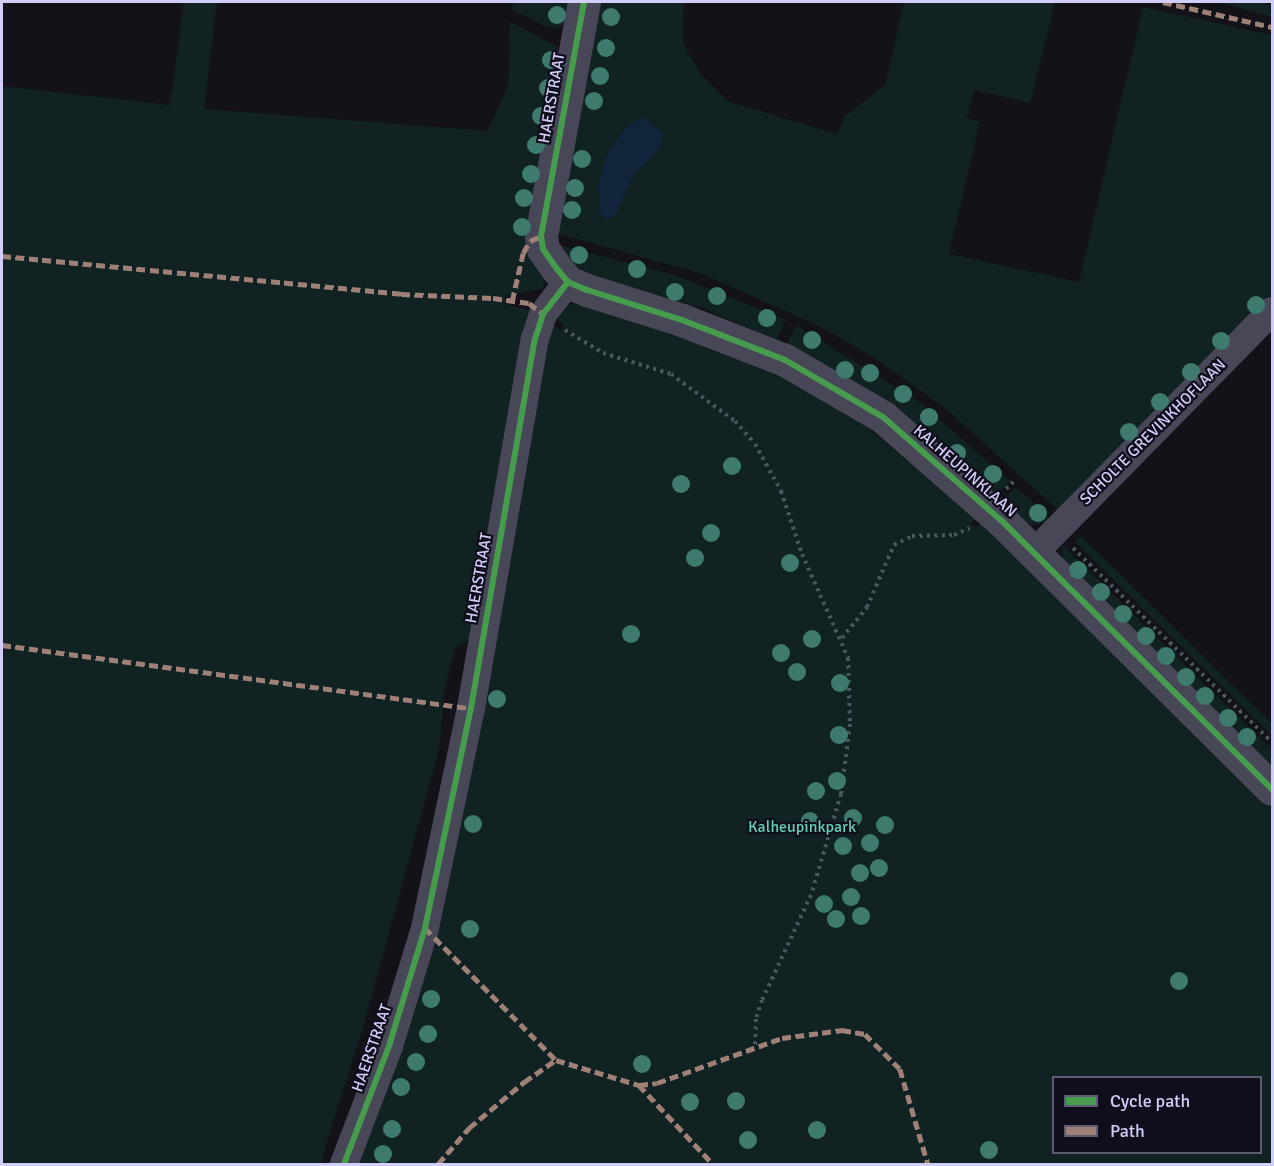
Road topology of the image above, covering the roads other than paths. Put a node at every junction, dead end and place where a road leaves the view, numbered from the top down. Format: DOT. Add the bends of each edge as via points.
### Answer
graph roads {
  1 [pos="584,2"];
  2 [pos="568,282"];
  3 [pos="1272,311"];
  4 [pos="1045,542"];
  5 [pos="1272,789"];
  6 [pos="344,1164"];
  1 -- 2 [label="street, HAERSTRAAT" via="541,236 548,257"];
  2 -- 4 [label="street, KALHEUPINKLAAN" via="785,360 883,417 988,508"];
  2 -- 6 [label="street, HAERSTRAAT" via="543,314 522,408 471,708 425,927 389,1046"];
  3 -- 4 [label="street, SCHOLTE GREVINKHOFLAAN"];
  4 -- 5 [label="street, KALHEUPINKLAAN"];
}
